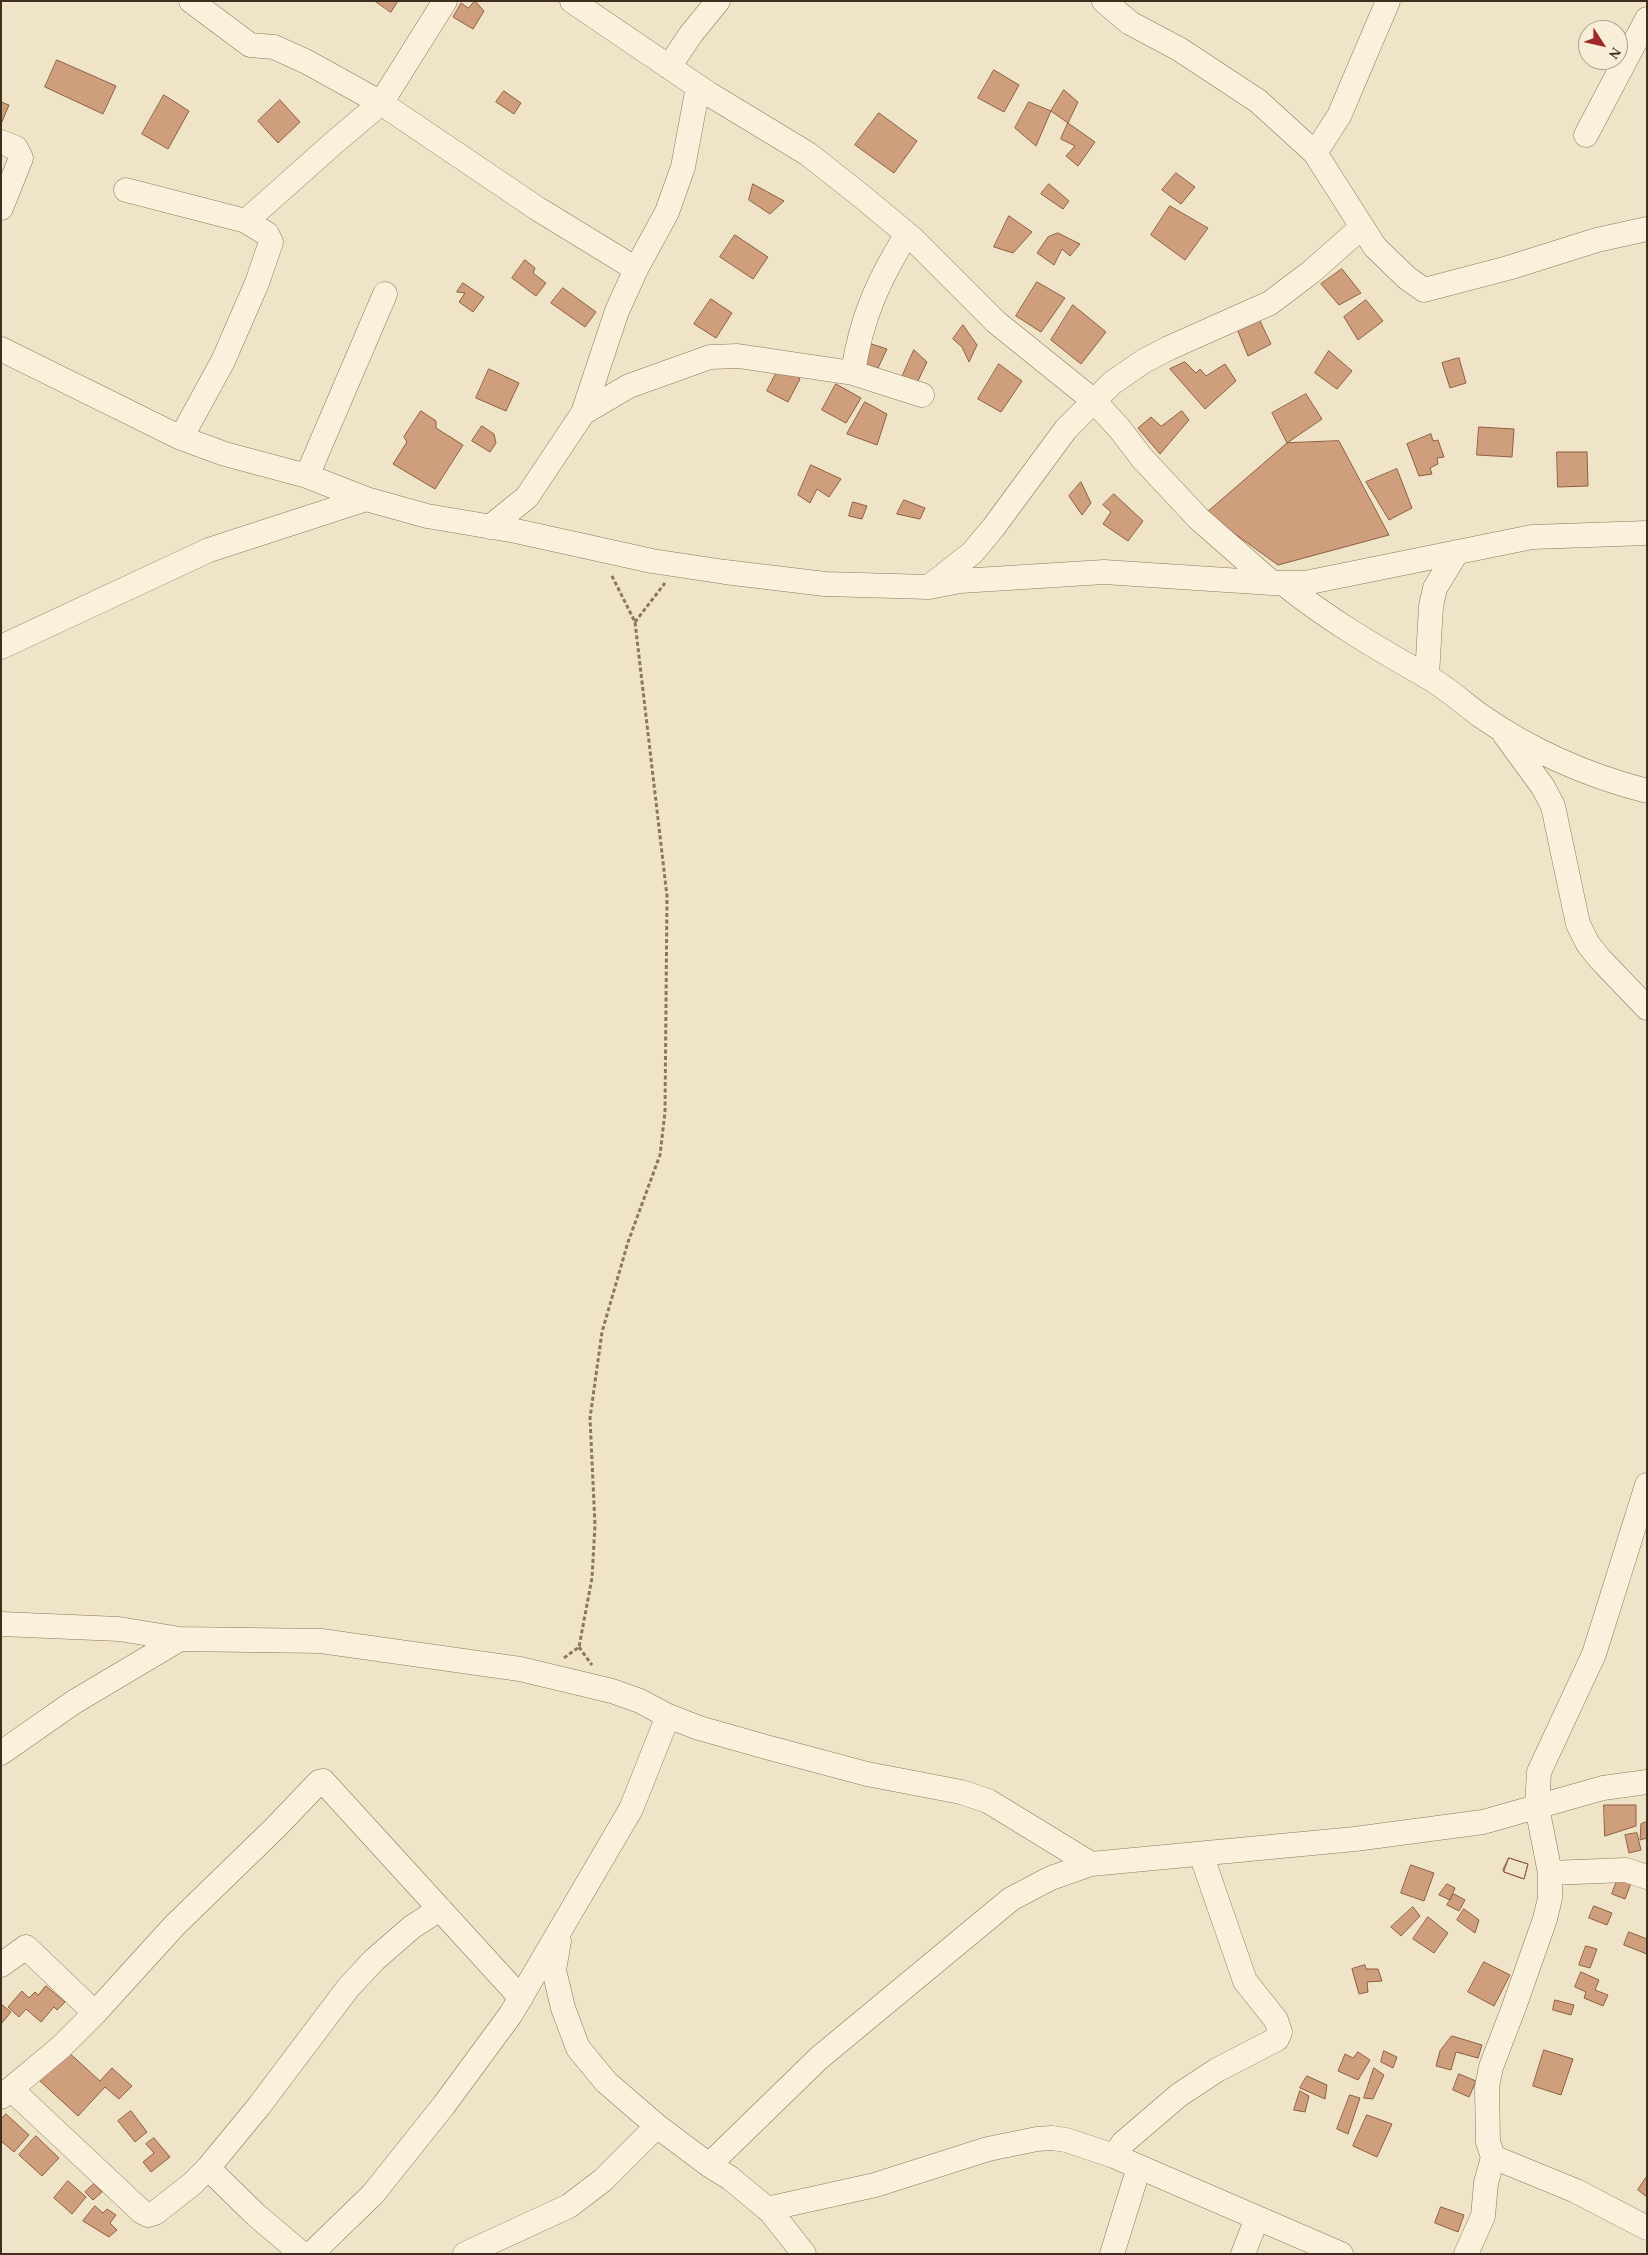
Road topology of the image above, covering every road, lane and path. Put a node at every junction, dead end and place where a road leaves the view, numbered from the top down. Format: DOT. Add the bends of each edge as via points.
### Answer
graph roads {
  1 [pos="191,1"];
  2 [pos="445,1"];
  3 [pos="572,1"];
  4 [pos="718,1"];
  5 [pos="1104,1"];
  6 [pos="1388,1"];
  7 [pos="1647,19"];
  8 [pos="669,67"];
  9 [pos="698,86"];
  10 [pos="381,103"];
  11 [pos="1586,135"];
  12 [pos="1,142"];
  13 [pos="1315,152"];
  14 [pos="126,190"];
  15 [pos="1,208"];
  16 [pos="246,221"];
  17 [pos="1362,227"];
  18 [pos="1647,229"];
  19 [pos="907,234"];
  20 [pos="636,269"];
  21 [pos="385,294"];
  22 [pos="1,349"];
  23 [pos="600,356"];
  24 [pos="853,373"];
  25 [pos="629,386"];
  26 [pos="922,395"];
  27 [pos="1094,401"];
  28 [pos="583,414"];
  29 [pos="181,438"];
  30 [pos="307,476"];
  31 [pos="528,497"];
  32 [pos="366,499"];
  33 [pos="490,526"];
  34 [pos="1647,533"];
  35 [pos="545,538"];
  36 [pos="600,551"];
  37 [pos="1457,552"];
  38 [pos="686,566"];
  39 [pos="1277,583"];
  40 [pos="929,587"];
  41 [pos="635,622"];
  42 [pos="1,647"];
  43 [pos="1427,676"];
  44 [pos="1498,726"];
  45 [pos="1647,791"];
  46 [pos="1647,1008"];
  47 [pos="1647,1485"];
  48 [pos="1,1624"];
  49 [pos="180,1640"];
  50 [pos="579,1647"];
  51 [pos="668,1716"];
  52 [pos="1,1753"];
  53 [pos="1647,1782"];
  54 [pos="1536,1807"];
  55 [pos="1201,1854"];
  56 [pos="1091,1864"];
  57 [pos="1550,1873"];
  58 [pos="1647,1877"];
  59 [pos="440,1909"];
  60 [pos="561,1928"];
  61 [pos="1,1965"];
  62 [pos="521,1998"];
  63 [pos="95,2014"];
  64 [pos="6,2093"];
  65 [pos="657,2126"];
  66 [pos="1114,2156"];
  67 [pos="1493,2157"];
  68 [pos="709,2165"];
  69 [pos="1139,2167"];
  70 [pos="208,2168"];
  71 [pos="767,2209"];
  72 [pos="1257,2218"];
  73 [pos="1647,2228"];
  74 [pos="302,2254"];
  75 [pos="311,2254"];
  76 [pos="465,2254"];
  77 [pos="804,2254"];
  78 [pos="1112,2254"];
  79 [pos="1243,2254"];
  80 [pos="1341,2254"];
  81 [pos="1466,2254"];
  1 -- 10 [label="street" via="250,45 274,47"];
  2 -- 10 [label="street"];
  3 -- 8 [label="street"];
  4 -- 8 [label="street" via="690,34"];
  5 -- 13 [label="street" via="1130,23 1179,48 1258,101"];
  6 -- 13 [label="street" via="1340,116"];
  7 -- 11 [label="street"];
  8 -- 9 [label="street"];
  9 -- 19 [label="street" via="808,154"];
  9 -- 20 [label="street" via="683,168 666,212"];
  10 -- 16 [label="street"];
  10 -- 20 [label="street" via="538,209"];
  12 -- 15 [label="street" via="16,148 21,158"];
  13 -- 17 [label="street"];
  14 -- 16 [label="street"];
  16 -- 29 [label="street" via="267,234 270,249 223,361"];
  17 -- 18 [label="street" via="1375,247 1424,290 1597,240"];
  17 -- 27 [label="street" via="1312,272 1270,303 1144,361 1112,383"];
  19 -- 24 [label="street" via="872,297"];
  19 -- 27 [label="street" via="996,322"];
  20 -- 23 [label="street"];
  21 -- 30 [label="street"];
  22 -- 29 [label="street"];
  23 -- 25 [label="street" via="613,374"];
  23 -- 28 [label="street"];
  24 -- 25 [label="street" via="738,356 710,357"];
  24 -- 26 [label="street"];
  25 -- 28 [label="street"];
  27 -- 39 [label="street" via="1198,518"];
  27 -- 40 [label="street" via="1066,429 972,553"];
  28 -- 31 [label="street"];
  29 -- 30 [label="street"];
  30 -- 32 [label="street"];
  31 -- 33 [label="street"];
  31 -- 35 [label="street"];
  32 -- 33 [label="street" via="427,516"];
  32 -- 42 [label="street" via="209,550"];
  33 -- 35 [label="street"];
  34 -- 37 [label="street" via="1532,537"];
  35 -- 36 [label="street"];
  36 -- 38 [label="street"];
  36 -- 41 [label="path"];
  37 -- 39 [label="street" via="1340,577 1304,583"];
  37 -- 43 [label="street" via="1435,588"];
  38 -- 40 [label="street" via="825,584"];
  38 -- 41 [label="path" via="662,586"];
  39 -- 40 [label="street" via="1104,572"];
  39 -- 43 [label="street" via="1400,663"];
  41 -- 50 [label="path" via="667,896 665,1112 660,1155 628,1242 602,1332 590,1418 595,1525 592,1578"];
  43 -- 44 [label="street"];
  44 -- 45 [label="street" via="1532,746 1614,782"];
  44 -- 46 [label="street" via="1543,787 1552,806 1578,924 1588,944"];
  47 -- 54 [label="street" via="1594,1654 1540,1772"];
  48 -- 49 [label="street" via="119,1629"];
  49 -- 51 [label="street" via="321,1642 520,1669 612,1691"];
  49 -- 52 [label="street" via="74,1702"];
  51 -- 56 [label="street" via="699,1728 867,1774 988,1800"];
  51 -- 60 [label="street" via="630,1808"];
  53 -- 54 [label="street" via="1603,1788"];
  54 -- 55 [label="street" via="1483,1822 1355,1840"];
  54 -- 57 [label="street"];
  55 -- 56 [label="street"];
  55 -- 66 [label="street" via="1245,1981 1276,2020 1280,2032 1277,2040 1217,2070 1179,2095 1122,2143"];
  56 -- 68 [label="street" via="1051,1878 1011,1899 818,2058"];
  57 -- 58 [label="street" via="1626,1870"];
  57 -- 67 [label="street" via="1550,1898 1545,1919 1489,2073 1488,2142"];
  59 -- 62 [label="street"];
  59 -- 63 [label="street" via="325,1781 319,1782 175,1925"];
  59 -- 70 [label="street" via="412,1927 348,1988"];
  60 -- 62 [label="street"];
  60 -- 65 [label="street" via="554,1970 563,2008 578,2048 606,2082"];
  61 -- 63 [label="street" via="26,1947"];
  62 -- 75 [label="street" via="403,2158 373,2194"];
  63 -- 64 [label="street"];
  64 -- 70 [label="street" via="148,2215 155,2213"];
  65 -- 68 [label="street"];
  65 -- 76 [label="street" via="603,2180 569,2206"];
  66 -- 69 [label="street"];
  66 -- 71 [label="street" via="1066,2140 1037,2138 988,2149 875,2185"];
  67 -- 73 [label="street" via="1576,2191"];
  67 -- 81 [label="street" via="1486,2183 1483,2216"];
  68 -- 71 [label="street"];
  69 -- 72 [label="street"];
  69 -- 78 [label="street"];
  70 -- 74 [label="street"];
  71 -- 77 [label="street"];
  72 -- 79 [label="street"];
  72 -- 80 [label="street"];
}
